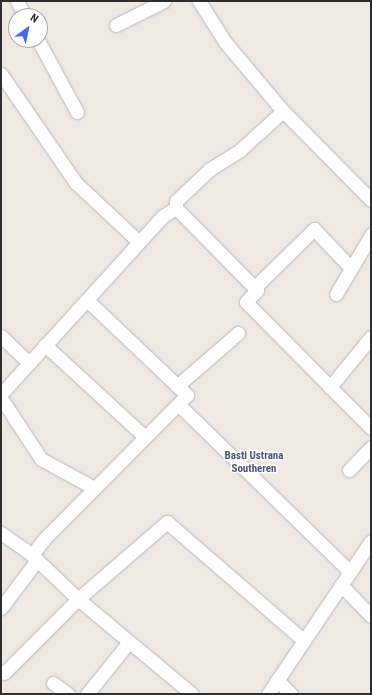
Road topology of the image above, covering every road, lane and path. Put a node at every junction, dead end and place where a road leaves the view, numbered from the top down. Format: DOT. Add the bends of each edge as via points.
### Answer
graph roads {
  1 [pos="164,1"];
  2 [pos="199,1"];
  3 [pos="116,25"];
  4 [pos="42,48"];
  5 [pos="1,74"];
  6 [pos="283,110"];
  7 [pos="77,112"];
  8 [pos="371,200"];
  9 [pos="176,208"];
  10 [pos="371,235"];
  11 [pos="140,242"];
  12 [pos="350,267"];
  13 [pos="254,287"];
  14 [pos="336,294"];
  15 [pos="87,300"];
  16 [pos="238,333"];
  17 [pos="1,336"];
  18 [pos="371,337"];
  19 [pos="45,345"];
  20 [pos="29,363"];
  21 [pos="177,386"];
  22 [pos="330,387"];
  23 [pos="1,394"];
  24 [pos="1,398"];
  25 [pos="179,405"];
  26 [pos="371,428"];
  27 [pos="144,436"];
  28 [pos="371,447"];
  29 [pos="349,470"];
  30 [pos="94,488"];
  31 [pos="1,533"];
  32 [pos="371,541"];
  33 [pos="35,557"];
  34 [pos="350,572"];
  35 [pos="341,585"];
  36 [pos="78,599"];
  37 [pos="1,608"];
  38 [pos="371,616"];
  39 [pos="303,640"];
  40 [pos="128,642"];
  41 [pos="4,673"];
  42 [pos="277,680"];
  43 [pos="53,683"];
  44 [pos="68,694"];
  45 [pos="87,694"];
  46 [pos="192,694"];
  47 [pos="268,694"];
  48 [pos="291,694"];
  1 -- 3 [label="street"];
  2 -- 6 [label="street" via="225,42"];
  4 -- 7 [label="street"];
  5 -- 11 [label="street" via="76,183"];
  6 -- 8 [label="street"];
  6 -- 9 [label="street" via="240,150 210,168 176,201"];
  9 -- 11 [label="street" via="163,216"];
  9 -- 13 [label="street"];
  10 -- 12 [label="street"];
  11 -- 15 [label="street"];
  12 -- 13 [label="street" via="314,229"];
  12 -- 14 [label="street"];
  13 -- 22 [label="street" via="257,290 246,302"];
  15 -- 19 [label="street"];
  15 -- 21 [label="street"];
  16 -- 21 [label="street"];
  17 -- 20 [label="street"];
  18 -- 22 [label="street"];
  19 -- 20 [label="street"];
  19 -- 27 [label="street"];
  20 -- 23 [label="street"];
  21 -- 25 [label="street" via="187,395"];
  22 -- 26 [label="street"];
  24 -- 30 [label="street" via="41,460"];
  25 -- 27 [label="street"];
  25 -- 34 [label="street"];
  27 -- 30 [label="street"];
  28 -- 29 [label="street"];
  30 -- 33 [label="street"];
  31 -- 33 [label="street"];
  32 -- 34 [label="street"];
  33 -- 36 [label="street"];
  33 -- 37 [label="street"];
  34 -- 35 [label="street"];
  35 -- 38 [label="street"];
  35 -- 39 [label="street"];
  36 -- 39 [label="street" via="167,522"];
  36 -- 40 [label="street"];
  36 -- 41 [label="street"];
  39 -- 42 [label="street"];
  40 -- 45 [label="street"];
  40 -- 46 [label="street"];
  42 -- 47 [label="street"];
  42 -- 48 [label="street"];
  43 -- 44 [label="street"];
}
